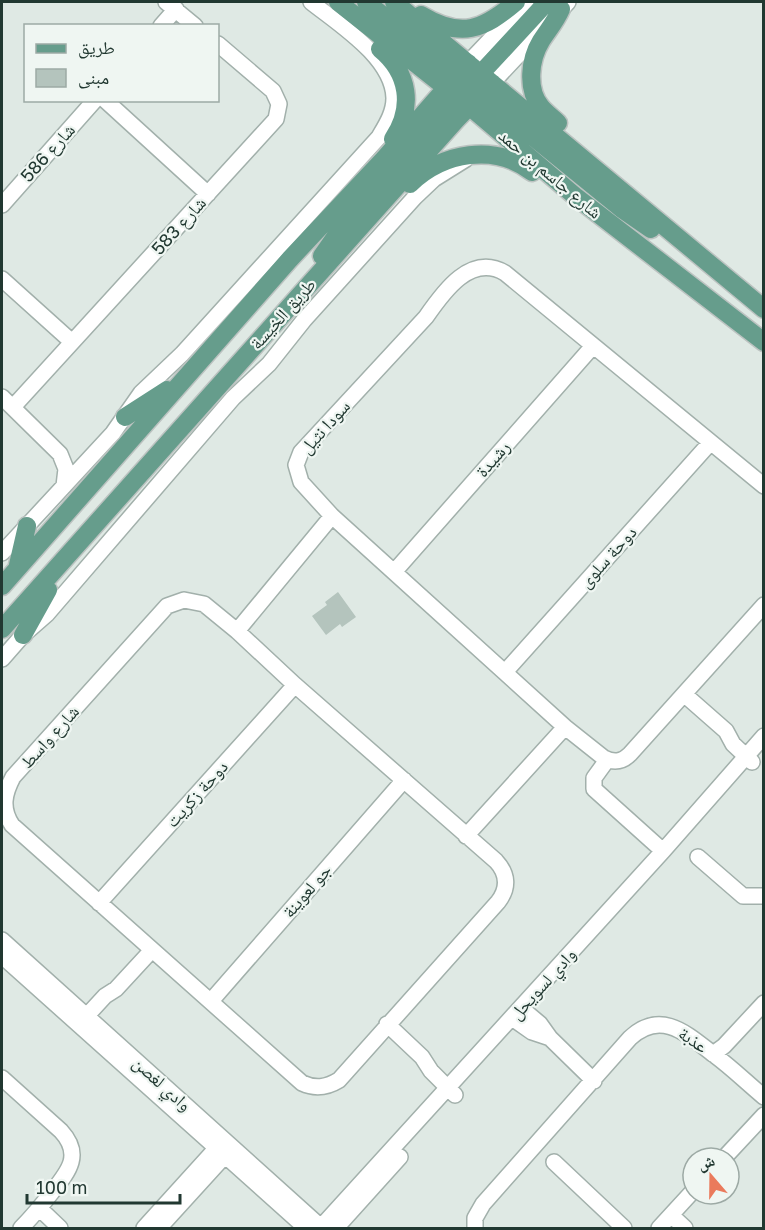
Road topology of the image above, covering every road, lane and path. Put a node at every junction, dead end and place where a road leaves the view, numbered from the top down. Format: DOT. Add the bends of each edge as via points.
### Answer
graph roads {
  1 [pos="311,2"];
  2 [pos="338,2"];
  3 [pos="394,2"];
  4 [pos="516,2"];
  5 [pos="526,2"];
  6 [pos="559,4"];
  7 [pos="171,5"];
  8 [pos="360,8"];
  9 [pos="162,24"];
  10 [pos="193,24"];
  11 [pos="219,45"];
  12 [pos="469,85"];
  13 [pos="92,102"];
  14 [pos="107,102"];
  15 [pos="471,154"];
  16 [pos="384,159"];
  17 [pos="590,165"];
  18 [pos="207,194"];
  19 [pos="575,196"];
  20 [pos="382,204"];
  21 [pos="2,205"];
  22 [pos="683,242"];
  23 [pos="2,279"];
  24 [pos="289,308"];
  25 [pos="764,309"];
  26 [pos="72,342"];
  27 [pos="764,342"];
  28 [pos="593,346"];
  29 [pos="189,376"];
  30 [pos="7,402"];
  31 [pos="125,417"];
  32 [pos="710,443"];
  33 [pos="54,448"];
  34 [pos="95,453"];
  35 [pos="64,486"];
  36 [pos="764,486"];
  37 [pos="332,516"];
  38 [pos="27,526"];
  39 [pos="2,553"];
  40 [pos="61,562"];
  41 [pos="17,568"];
  42 [pos="394,572"];
  43 [pos="2,586"];
  44 [pos="764,605"];
  45 [pos="2,629"];
  46 [pos="237,631"];
  47 [pos="23,635"];
  48 [pos="2,659"];
  49 [pos="505,672"];
  50 [pos="295,685"];
  51 [pos="685,695"];
  52 [pos="565,727"];
  53 [pos="757,751"];
  54 [pos="608,760"];
  55 [pos="404,780"];
  56 [pos="466,836"];
  57 [pos="663,851"];
  58 [pos="698,857"];
  59 [pos="764,896"];
  60 [pos="99,903"];
  61 [pos="3,949"];
  62 [pos="152,950"];
  63 [pos="211,1001"];
  64 [pos="764,1003"];
  65 [pos="521,1016"];
  66 [pos="86,1023"];
  67 [pos="387,1024"];
  68 [pos="713,1054"];
  69 [pos="2,1078"];
  70 [pos="594,1081"];
  71 [pos="456,1088"];
  72 [pos="764,1097"];
  73 [pos="764,1115"];
  74 [pos="735,1146"];
  75 [pos="225,1147"];
  76 [pos="554,1162"];
  77 [pos="681,1204"];
  78 [pos="39,1208"];
  79 [pos="670,1215"];
  80 [pos="21,1228"];
  81 [pos="60,1228"];
  82 [pos="144,1228"];
  83 [pos="159,1228"];
  84 [pos="321,1228"];
  85 [pos="475,1228"];
  86 [pos="624,1228"];
  87 [pos="659,1228"];
  88 [pos="685,1228"];
  1 -- 31 [label="street" via="374,54 387,73 394,100 388,123 170,366 141,393"];
  2 -- 8 [label="main road, شارع جاسم بن حمد"];
  3 -- 4 [label="main road" via="432,21 461,29 488,23"];
  3 -- 12 [label="main road, شارع جاسم بن حمد"];
  5 -- 12 [label="street, طريق الخيسة"];
  6 -- 12 [label="main road"];
  6 -- 17 [label="main road" via="534,56 532,83 539,105 572,138"];
  7 -- 9 [label="street"];
  7 -- 10 [label="street"];
  8 -- 12 [label="main road, شارع جاسم بن حمد"];
  8 -- 16 [label="main road" via="367,37 393,61 404,81 403,119"];
  11 -- 18 [label="street, شارع 583" via="273,91 278,112 271,125"];
  12 -- 16 [label="main road, طريق الخيسة"];
  12 -- 17 [label="main road, شارع جاسم بن حمد"];
  12 -- 19 [label="main road, شارع جاسم بن حمد"];
  12 -- 20 [label="main road, طريق الخيسة"];
  12 -- 22 [label="main road" via="622,209 653,231"];
  12 -- 24 [label="main road" via="344,226"];
  13 -- 21 [label="street, شارع 586"];
  14 -- 18 [label="street"];
  15 -- 19 [label="main road" via="515,161"];
  15 -- 20 [label="main road" via="434,166"];
  15 -- 47 [label="street, طريق الخيسة" via="410,201 47,614"];
  16 -- 29 [label="main road, طريق الخيسة" via="290,259"];
  17 -- 22 [label="main road, شارع جاسم بن حمد"];
  18 -- 26 [label="street, شارع 583"];
  19 -- 27 [label="main road, شارع جاسم بن حمد"];
  20 -- 24 [label="main road, طريق الخيسة"];
  22 -- 25 [label="main road, شارع جاسم بن حمد"];
  23 -- 26 [label="street"];
  24 -- 40 [label="main road, طريق الخيسة"];
  26 -- 30 [label="street, شارع 583"];
  28 -- 32 [label="street, سودا نثيل"];
  28 -- 37 [label="street, سودا نثيل" via="505,273 482,267 466,273 437,300 426,317 298,456 298,477"];
  28 -- 42 [label="street, رشيدة"];
  29 -- 31 [label="main road"];
  29 -- 41 [label="main road, طريق الخيسة"];
  30 -- 33 [label="street"];
  31 -- 34 [label="street"];
  32 -- 36 [label="street, سودا نثيل"];
  32 -- 49 [label="street, دوحة سلوى"];
  33 -- 34 [label="street" via="78,456"];
  33 -- 35 [label="street" via="64,461"];
  34 -- 35 [label="street"];
  35 -- 38 [label="street"];
  37 -- 42 [label="street, سودا نثيل"];
  37 -- 46 [label="street"];
  38 -- 39 [label="street"];
  38 -- 41 [label="main road"];
  40 -- 45 [label="main road, طريق الخيسة"];
  40 -- 47 [label="main road"];
  41 -- 43 [label="main road, طريق الخيسة"];
  42 -- 49 [label="street, سودا نثيل"];
  44 -- 51 [label="street"];
  46 -- 50 [label="street, شارع واسط"];
  46 -- 60 [label="street, شارع واسط" via="204,604 184,600 167,606 13,777 4,805 12,825"];
  47 -- 48 [label="street, طريق الخيسة"];
  49 -- 52 [label="street, سودا نثيل"];
  50 -- 55 [label="street, شارع واسط"];
  50 -- 60 [label="street, دوحة زكريت"];
  51 -- 53 [label="street" via="726,731 738,735"];
  51 -- 54 [label="street" via="626,758"];
  52 -- 54 [label="street, سودا نثيل"];
  52 -- 56 [label="street"];
  53 -- 57 [label="street, وادي لسويحل"];
  53 -- 65 [label="street, وادي لسويحل"];
  54 -- 57 [label="street" via="594,778 594,789"];
  55 -- 56 [label="street, شارع واسط"];
  55 -- 63 [label="street, جو لعوينة"];
  56 -- 67 [label="street, شارع واسط" via="501,867 506,881 503,896"];
  57 -- 65 [label="street, وادي لسويحل"];
  58 -- 59 [label="street" via="743,896"];
  60 -- 62 [label="street, شارع واسط"];
  61 -- 66 [label="street, وادي لغصن"];
  62 -- 63 [label="street, شارع واسط"];
  62 -- 66 [label="street" via="105,996"];
  63 -- 67 [label="street, شارع واسط" via="302,1083 316,1088 339,1080"];
  64 -- 68 [label="street"];
  65 -- 70 [label="street"];
  65 -- 71 [label="street, وادي لسويحل"];
  66 -- 75 [label="street, وادي لغصن"];
  67 -- 71 [label="street"];
  68 -- 70 [label="street, عذبة" via="677,1029 653,1025 630,1038"];
  68 -- 72 [label="street, عذبة"];
  69 -- 78 [label="street" via="61,1131 70,1144 70,1168"];
  70 -- 85 [label="street, عذبة" via="483,1204 475,1218"];
  71 -- 84 [label="street, وادي لسويحل"];
  73 -- 74 [label="street"];
  75 -- 82 [label="street"];
  75 -- 83 [label="street"];
  75 -- 84 [label="street, وادي لغصن"];
  76 -- 86 [label="street"];
  77 -- 79 [label="street"];
  78 -- 80 [label="street"];
  78 -- 81 [label="street"];
  79 -- 87 [label="street"];
  79 -- 88 [label="street"];
}
